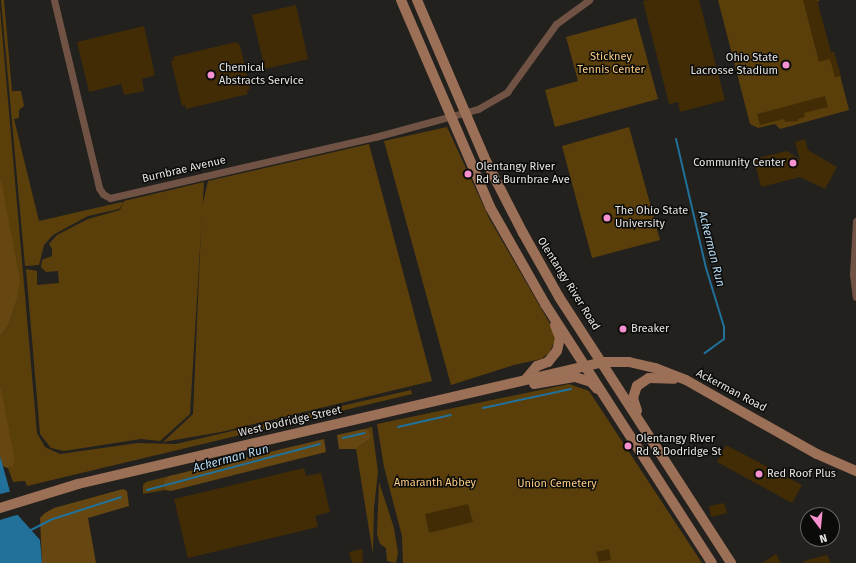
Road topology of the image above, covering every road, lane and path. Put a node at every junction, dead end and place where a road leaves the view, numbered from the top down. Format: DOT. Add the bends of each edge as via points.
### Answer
graph roads {
  1 [pos="54,0"];
  2 [pos="401,0"];
  3 [pos="417,0"];
  4 [pos="589,0"];
  5 [pos="465,114"];
  6 [pos="451,118"];
  7 [pos="856,221"];
  8 [pos="856,297"];
  9 [pos="545,304"];
  10 [pos="603,362"];
  11 [pos="586,365"];
  12 [pos="526,379"];
  13 [pos="686,380"];
  14 [pos="500,385"];
  15 [pos="607,398"];
  16 [pos="643,426"];
  17 [pos="856,471"];
  18 [pos="0,508"];
  19 [pos="712,563"];
  20 [pos="731,563"];
  1 -- 6 [label="street, Burnbrae Avenue" via="99,188 106,197 122,196"];
  2 -- 6 [label="main road"];
  3 -- 5 [label="main road, Olentangy River Road"];
  4 -- 5 [label="street, Burnbrae Avenue" via="556,24 507,92"];
  5 -- 6 [label="street, Burnbrae Avenue"];
  5 -- 10 [label="main road, Olentangy River Road" via="523,233 559,297"];
  6 -- 9 [label="main road" via="490,207"];
  7 -- 8 [label="street" via="852,274"];
  9 -- 11 [label="main road"];
  9 -- 12 [label="main road" via="558,332 559,346 548,362 537,366"];
  10 -- 11 [label="main road, Ackerman Road"];
  10 -- 13 [label="main road, Ackerman Road" via="629,362 655,368"];
  10 -- 16 [label="main road, Olentangy River Road"];
  11 -- 12 [label="main road, West Dodridge Street"];
  11 -- 15 [label="main road"];
  12 -- 14 [label="main road, West Dodridge Street"];
  13 -- 16 [label="main road" via="649,378 637,386 634,398"];
  13 -- 17 [label="main road, Ackerman Road" via="817,454"];
  14 -- 15 [label="main road" via="520,386 575,377 591,382"];
  14 -- 18 [label="main road, West Dodridge Street" via="38,496"];
  15 -- 19 [label="main road"];
  16 -- 20 [label="main road, Olentangy River Road"];
}
